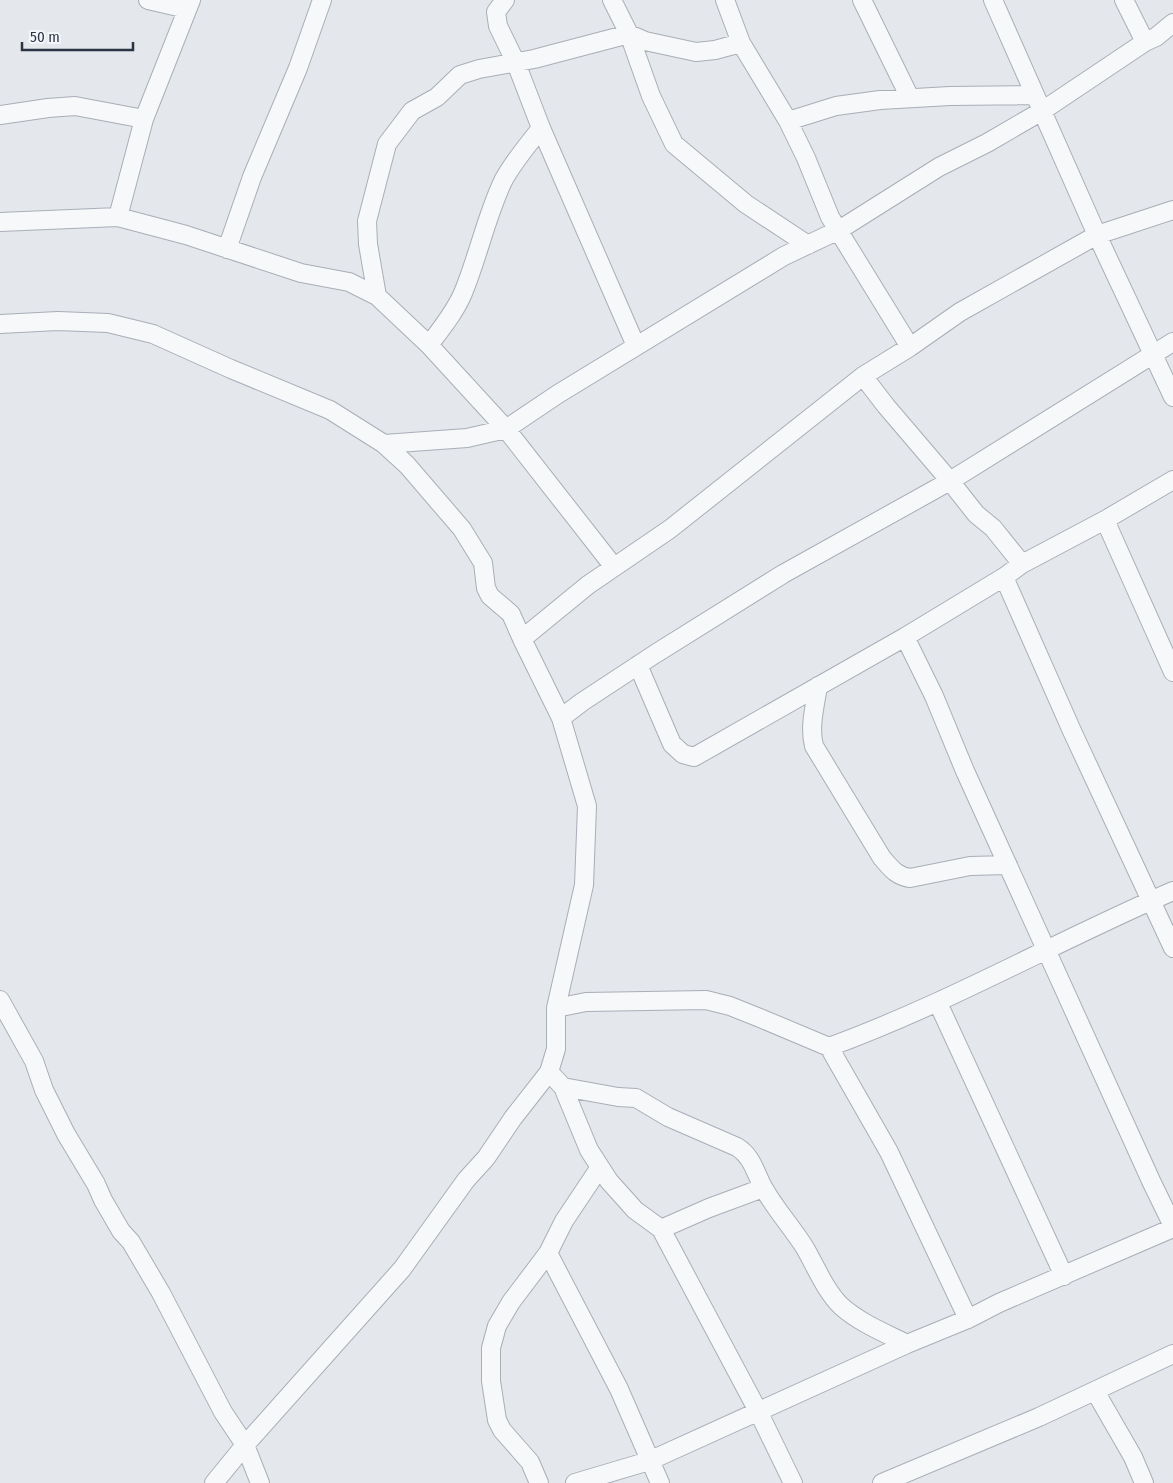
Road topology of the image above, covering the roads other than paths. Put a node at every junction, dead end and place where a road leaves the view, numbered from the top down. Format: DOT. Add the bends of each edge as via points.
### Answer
graph roads {
  1 [pos="148,0"];
  2 [pos="505,0"];
  3 [pos="612,0"];
  4 [pos="725,0"];
  5 [pos="862,0"];
  6 [pos="993,0"];
  7 [pos="1124,0"];
  8 [pos="189,4"];
  9 [pos="316,4"];
  10 [pos="1173,24"];
  11 [pos="629,34"];
  12 [pos="1145,42"];
  13 [pos="741,43"];
  14 [pos="516,63"];
  15 [pos="910,98"];
  16 [pos="1038,103"];
  17 [pos="0,115"];
  18 [pos="144,119"];
  19 [pos="788,120"];
  20 [pos="541,128"];
  21 [pos="1173,210"];
  22 [pos="118,217"];
  23 [pos="0,222"];
  24 [pos="839,230"];
  25 [pos="1097,235"];
  26 [pos="808,244"];
  27 [pos="227,249"];
  28 [pos="377,296"];
  29 [pos="0,324"];
  30 [pos="1173,342"];
  31 [pos="429,345"];
  32 [pos="636,346"];
  33 [pos="910,347"];
  34 [pos="1154,353"];
  35 [pos="863,376"];
  36 [pos="1173,397"];
  37 [pos="506,429"];
  38 [pos="384,444"];
  39 [pos="1173,480"];
  40 [pos="950,481"];
  41 [pos="1105,520"];
  42 [pos="1022,564"];
  43 [pos="614,567"];
  44 [pos="1004,578"];
  45 [pos="905,637"];
  46 [pos="522,639"];
  47 [pos="638,665"];
  48 [pos="1173,672"];
  49 [pos="818,686"];
  50 [pos="561,718"];
  51 [pos="1008,865"];
  52 [pos="1173,891"];
  53 [pos="1152,900"];
  54 [pos="1173,948"];
  55 [pos="1046,949"];
  56 [pos="0,1000"];
  57 [pos="938,1003"];
  58 [pos="556,1008"];
  59 [pos="829,1047"];
  60 [pos="550,1072"];
  61 [pos="563,1087"];
  62 [pos="600,1167"];
  63 [pos="763,1188"];
  64 [pos="1173,1227"];
  65 [pos="661,1230"];
  66 [pos="548,1253"];
  67 [pos="1064,1276"];
  68 [pos="968,1319"];
  69 [pos="907,1344"];
  70 [pos="1173,1354"];
  71 [pos="1095,1391"];
  72 [pos="758,1411"];
  73 [pos="245,1446"];
  74 [pos="649,1461"];
  75 [pos="214,1483"];
  76 [pos="260,1483"];
  77 [pos="540,1483"];
  78 [pos="574,1483"];
  79 [pos="660,1483"];
  80 [pos="793,1483"];
  81 [pos="882,1483"];
  82 [pos="1144,1483"];
  1 -- 8 [label="street"];
  2 -- 14 [label="street" via="496,12 498,26"];
  3 -- 11 [label="street"];
  4 -- 13 [label="street"];
  5 -- 15 [label="street"];
  6 -- 16 [label="street"];
  7 -- 12 [label="street"];
  8 -- 18 [label="street"];
  9 -- 27 [label="street" via="298,68 252,177"];
  10 -- 12 [label="street"];
  11 -- 13 [label="street" via="645,41 696,52"];
  11 -- 14 [label="street"];
  11 -- 26 [label="street" via="651,96 674,144 746,204"];
  12 -- 16 [label="street"];
  13 -- 19 [label="street"];
  14 -- 20 [label="street"];
  14 -- 28 [label="street" via="460,75 437,96 412,111 387,144 367,221"];
  15 -- 16 [label="street"];
  15 -- 19 [label="street" via="836,106"];
  16 -- 24 [label="street" via="987,143 939,166"];
  16 -- 25 [label="street"];
  17 -- 18 [label="street" via="75,106"];
  18 -- 22 [label="street"];
  19 -- 24 [label="street" via="830,217"];
  20 -- 31 [label="street" via="504,180 462,295"];
  20 -- 32 [label="street"];
  21 -- 25 [label="street"];
  22 -- 23 [label="street"];
  22 -- 27 [label="street"];
  24 -- 26 [label="street"];
  24 -- 33 [label="street"];
  25 -- 33 [label="street" via="960,312"];
  25 -- 34 [label="street"];
  26 -- 32 [label="street"];
  27 -- 28 [label="street" via="302,273 348,282"];
  28 -- 31 [label="street"];
  29 -- 38 [label="street" via="108,323 153,334 330,410"];
  30 -- 34 [label="street"];
  31 -- 37 [label="street"];
  32 -- 37 [label="street"];
  33 -- 35 [label="street"];
  34 -- 36 [label="street"];
  34 -- 40 [label="street"];
  35 -- 40 [label="street"];
  35 -- 43 [label="street" via="670,529"];
  37 -- 38 [label="street" via="467,438"];
  37 -- 43 [label="street"];
  38 -- 46 [label="street" via="407,465 462,529 482,563 490,596 511,614"];
  39 -- 41 [label="street"];
  40 -- 42 [label="street"];
  40 -- 47 [label="street" via="783,574"];
  41 -- 42 [label="street"];
  41 -- 48 [label="street"];
  42 -- 44 [label="street"];
  43 -- 46 [label="street"];
  44 -- 45 [label="street"];
  44 -- 53 [label="street"];
  45 -- 49 [label="street"];
  45 -- 51 [label="street"];
  46 -- 50 [label="street"];
  47 -- 49 [label="street" via="672,744 683,754 694,756"];
  47 -- 50 [label="street"];
  49 -- 51 [label="street" via="811,736 814,746 882,858 894,872 910,878 970,866"];
  50 -- 58 [label="street" via="587,806 584,886"];
  51 -- 55 [label="street"];
  52 -- 53 [label="street"];
  53 -- 54 [label="street"];
  53 -- 55 [label="street"];
  55 -- 57 [label="street"];
  55 -- 64 [label="street"];
  56 -- 73 [label="street" via="34,1061 66,1134 121,1231 161,1292 223,1412"];
  57 -- 59 [label="street"];
  57 -- 67 [label="street"];
  58 -- 59 [label="street" via="586,1002 706,1000 730,1006"];
  58 -- 60 [label="street" via="556,1049"];
  59 -- 68 [label="street" via="889,1152"];
  60 -- 61 [label="street"];
  60 -- 73 [label="street" via="402,1269"];
  61 -- 62 [label="street" via="589,1150"];
  61 -- 63 [label="street" via="636,1098 668,1117 737,1146 749,1156"];
  62 -- 65 [label="street" via="635,1210"];
  62 -- 66 [label="street" via="564,1221"];
  63 -- 65 [label="street"];
  63 -- 69 [label="street" via="840,1305 854,1317"];
  64 -- 67 [label="street"];
  65 -- 72 [label="street"];
  66 -- 74 [label="street" via="619,1389"];
  66 -- 77 [label="street" via="511,1302 497,1326 491,1348 491,1381 497,1420 530,1462"];
  67 -- 68 [label="street"];
  68 -- 69 [label="street"];
  69 -- 72 [label="street"];
  70 -- 71 [label="street"];
  71 -- 81 [label="street"];
  71 -- 82 [label="street" via="1133,1457"];
  72 -- 74 [label="street"];
  72 -- 80 [label="street"];
  73 -- 75 [label="street"];
  73 -- 76 [label="street"];
  74 -- 78 [label="street"];
  74 -- 79 [label="street"];
}
